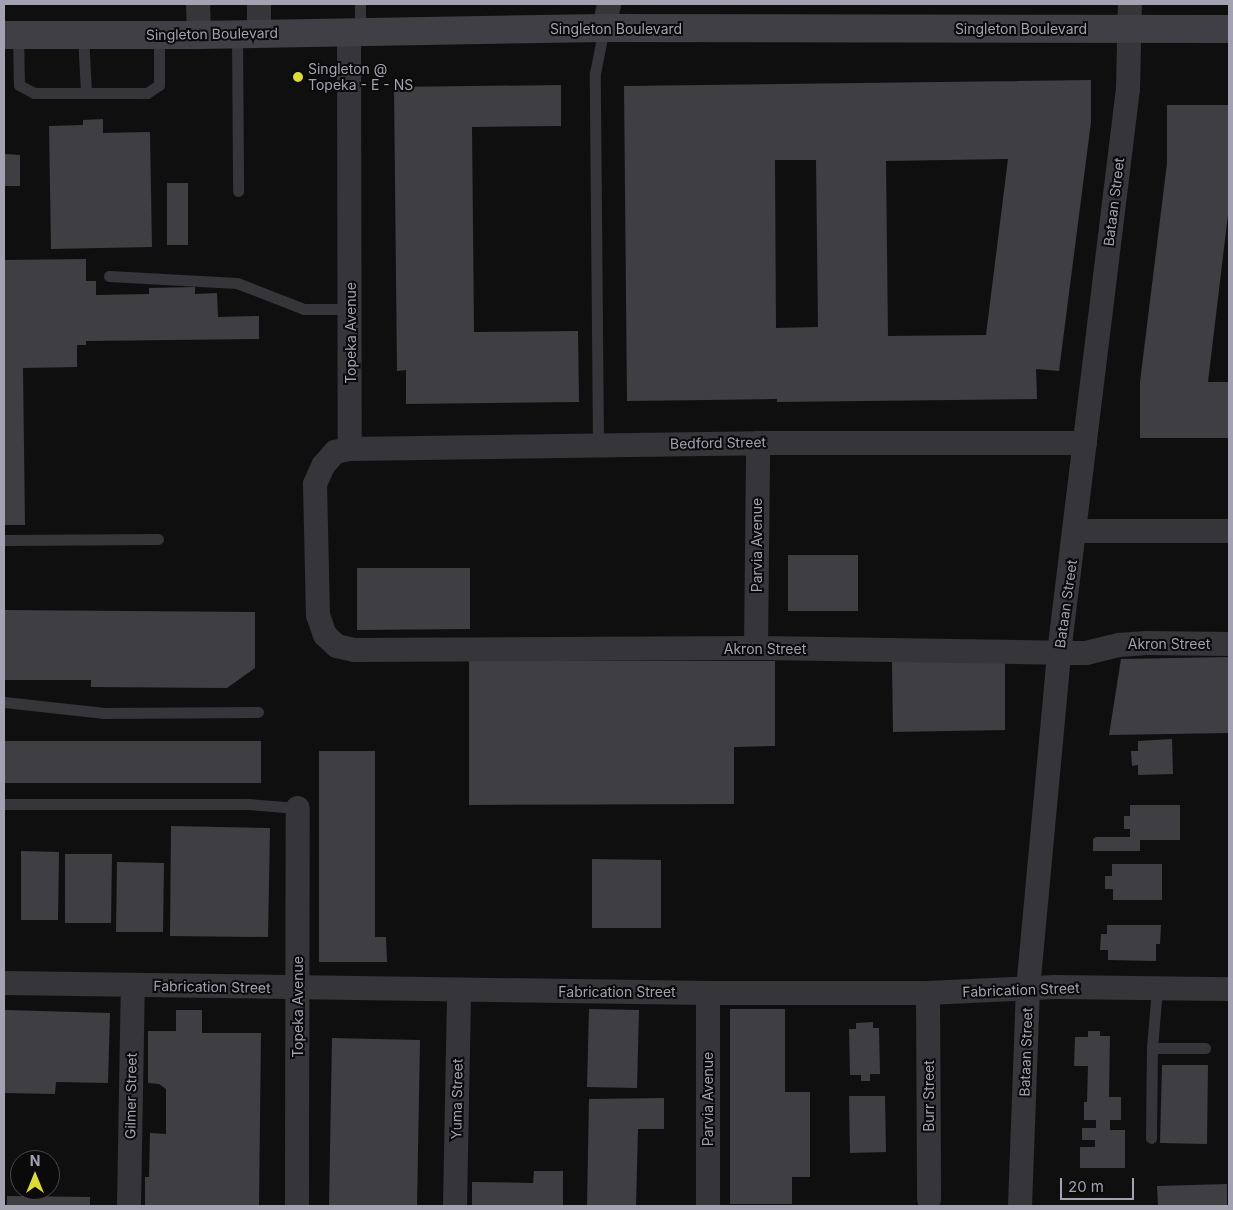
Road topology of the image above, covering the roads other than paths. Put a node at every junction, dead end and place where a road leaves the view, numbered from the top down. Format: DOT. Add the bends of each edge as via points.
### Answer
graph roads {
  1 [pos="198,4"];
  2 [pos="259,4"];
  3 [pos="360,4"];
  4 [pos="606,16"];
  5 [pos="1130,16"];
  6 [pos="1229,29"];
  7 [pos="354,32"];
  8 [pos="248,33"];
  9 [pos="11,35"];
  10 [pos="84,35"];
  11 [pos="159,35"];
  12 [pos="199,35"];
  13 [pos="86,93"];
  14 [pos="238,190"];
  15 [pos="110,276"];
  16 [pos="351,309"];
  17 [pos="758,443"];
  18 [pos="1085,443"];
  19 [pos="598,445"];
  20 [pos="350,449"];
  21 [pos="1075,531"];
  22 [pos="1229,531"];
  23 [pos="158,539"];
  24 [pos="4,540"];
  25 [pos="1229,644"];
  26 [pos="756,648"];
  27 [pos="1059,653"];
  28 [pos="4,702"];
  29 [pos="258,712"];
  30 [pos="4,804"];
  31 [pos="298,808"];
  32 [pos="4,984"];
  33 [pos="133,985"];
  34 [pos="298,988"];
  35 [pos="1028,989"];
  36 [pos="1157,989"];
  37 [pos="1229,989"];
  38 [pos="459,991"];
  39 [pos="708,993"];
  40 [pos="928,993"];
  41 [pos="1152,1048"];
  42 [pos="1206,1048"];
  43 [pos="1151,1138"];
  44 [pos="929,1199"];
  45 [pos="129,1206"];
  46 [pos="297,1206"];
  47 [pos="455,1206"];
  48 [pos="708,1206"];
  49 [pos="1020,1206"];
  1 -- 12 [label="street"];
  2 -- 8 [label="street"];
  3 -- 7 [label="lane"];
  4 -- 5 [label="main road, Singleton Boulevard"];
  4 -- 7 [label="main road, Singleton Boulevard"];
  4 -- 19 [label="lane" via="595,73"];
  5 -- 6 [label="main road, Singleton Boulevard"];
  5 -- 18 [label="street, Bataan Street" via="1128,89"];
  7 -- 8 [label="main road, Singleton Boulevard"];
  7 -- 16 [label="street, Topeka Avenue"];
  8 -- 12 [label="main road, Singleton Boulevard"];
  8 -- 14 [label="lane"];
  9 -- 10 [label="main road, Singleton Boulevard"];
  9 -- 13 [label="lane" via="19,85 34,93"];
  10 -- 11 [label="main road, Singleton Boulevard"];
  10 -- 13 [label="lane"];
  11 -- 12 [label="main road, Singleton Boulevard"];
  11 -- 13 [label="lane" via="159,85 147,93"];
  15 -- 16 [label="lane" via="237,283 304,309"];
  16 -- 20 [label="street, Topeka Avenue"];
  17 -- 18 [label="street, Bedford Street"];
  17 -- 19 [label="street, Bedford Street"];
  17 -- 26 [label="street, Parvia Avenue"];
  18 -- 21 [label="street, Bataan Street"];
  19 -- 20 [label="street, Bedford Street"];
  20 -- 26 [label="street, Akron Street" via="335,452 323,466 315,484 318,615 325,635 337,646 354,650"];
  21 -- 22 [label="street"];
  21 -- 27 [label="street, Bataan Street"];
  23 -- 24 [label="lane"];
  25 -- 27 [label="street, Akron Street" via="1147,642 1086,653"];
  26 -- 27 [label="street, Akron Street"];
  27 -- 35 [label="street, Bataan Street"];
  28 -- 29 [label="lane" via="104,713"];
  30 -- 31 [label="lane" via="248,804"];
  31 -- 34 [label="street, Topeka Avenue"];
  32 -- 33 [label="street, Fabrication Street"];
  33 -- 34 [label="street, Fabrication Street"];
  33 -- 45 [label="street, Gilmer Street"];
  34 -- 38 [label="street, Fabrication Street"];
  34 -- 46 [label="street, Topeka Avenue"];
  35 -- 36 [label="street, Fabrication Street"];
  35 -- 40 [label="street, Fabrication Street"];
  35 -- 49 [label="street, Bataan Street"];
  36 -- 37 [label="street, Fabrication Street"];
  36 -- 41 [label="lane"];
  38 -- 39 [label="street, Fabrication Street"];
  38 -- 47 [label="street, Yuma Street"];
  39 -- 40 [label="street, Fabrication Street"];
  39 -- 48 [label="street, Parvia Avenue"];
  40 -- 44 [label="street, Burr Street"];
  41 -- 42 [label="lane"];
  41 -- 43 [label="lane"];
}
